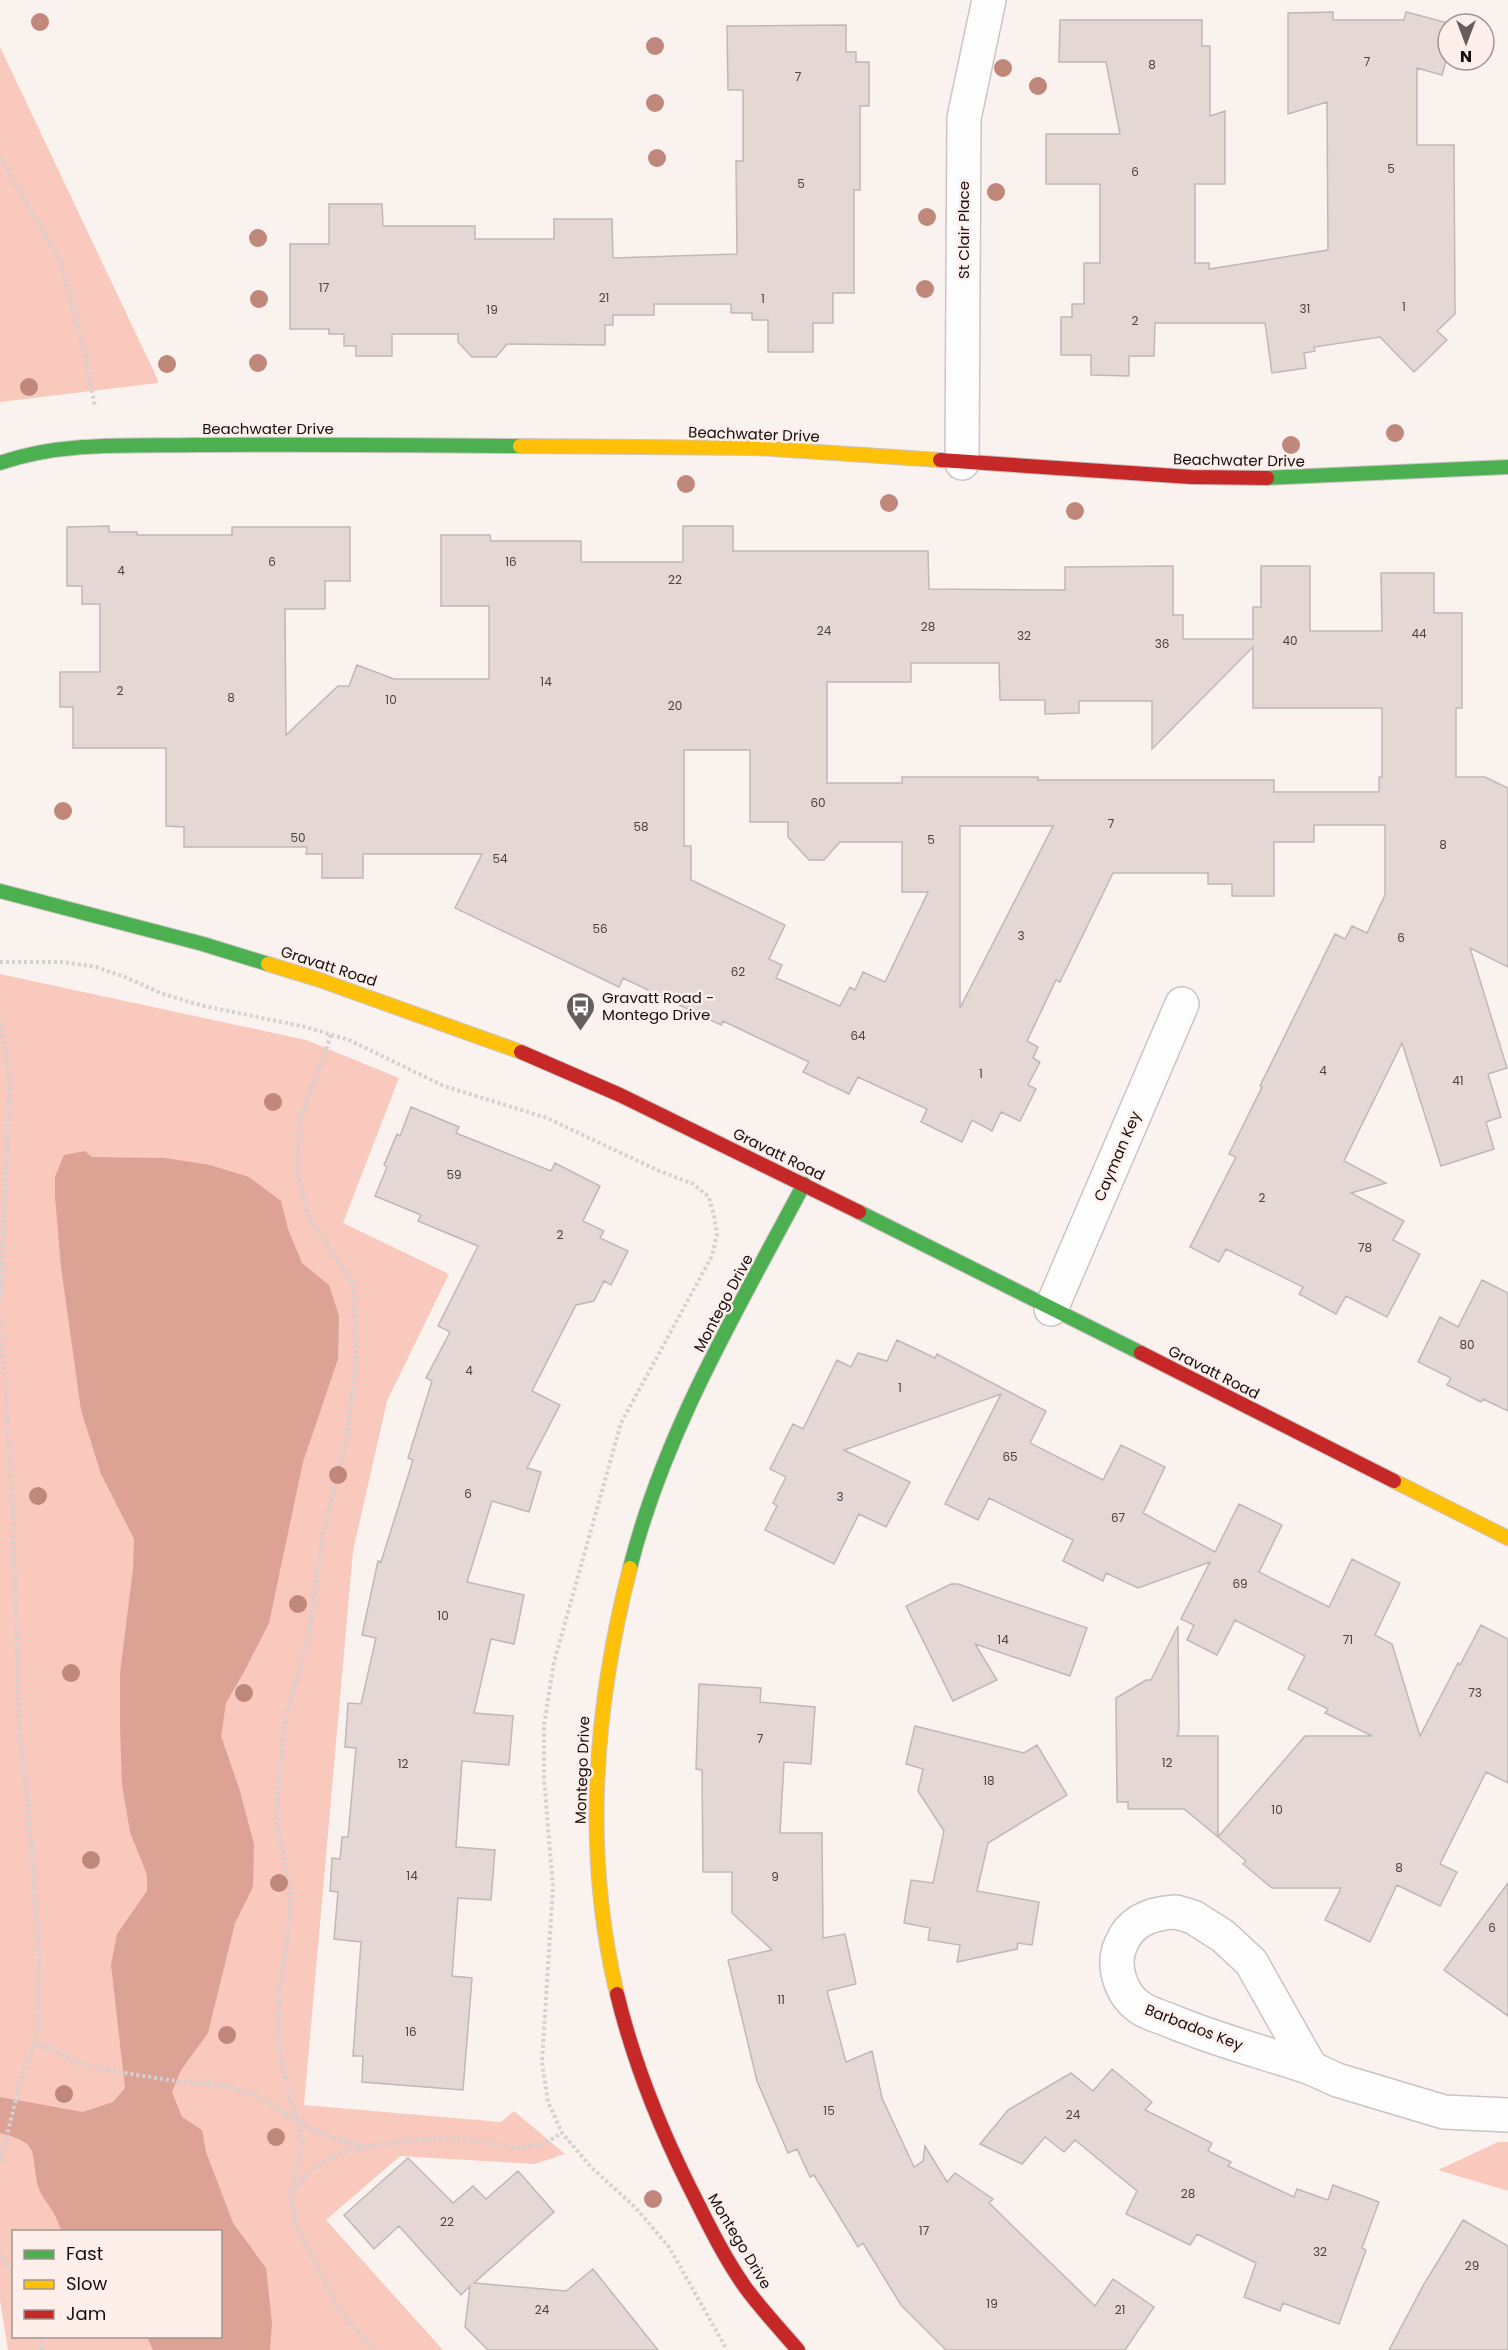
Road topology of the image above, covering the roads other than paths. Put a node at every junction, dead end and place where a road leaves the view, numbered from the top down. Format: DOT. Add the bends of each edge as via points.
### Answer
graph roads {
  1 [pos="989,0"];
  2 [pos="0,463"];
  3 [pos="962,463"];
  4 [pos="1508,467"];
  5 [pos="0,891"];
  6 [pos="1182,1004"];
  7 [pos="804,1184"];
  8 [pos="1051,1309"];
  9 [pos="1508,1538"];
  10 [pos="1311,2068"];
  11 [pos="1508,2115"];
  12 [pos="798,2350"];
  1 -- 3 [label="street, St Clair Place" via="964,118"];
  2 -- 3 [label="street, Beachwater Drive" via="54,450 102,446 300,444 757,448"];
  3 -- 4 [label="street, Beachwater Drive" via="1247,479"];
  5 -- 7 [label="street, Gravatt Road" via="204,944 422,1015 522,1052 620,1095"];
  6 -- 8 [label="street, Cayman Key"];
  7 -- 8 [label="street, Gravatt Road"];
  7 -- 12 [label="street, Montego Drive" via="703,1376 645,1516 617,1610 601,1703 594,1808 602,1912 623,2023 640,2076 668,2146 706,2221 746,2287"];
  8 -- 9 [label="street, Gravatt Road"];
  10 -- 10 [label="street, Barbados Key" via="1194,2030 1141,2008 1122,1988 1116,1965 1128,1931 1156,1913 1176,1912 1193,1917 1223,1936 1251,1962"];
  10 -- 11 [label="street, Barbados Key" via="1337,2080 1444,2112"];
}
